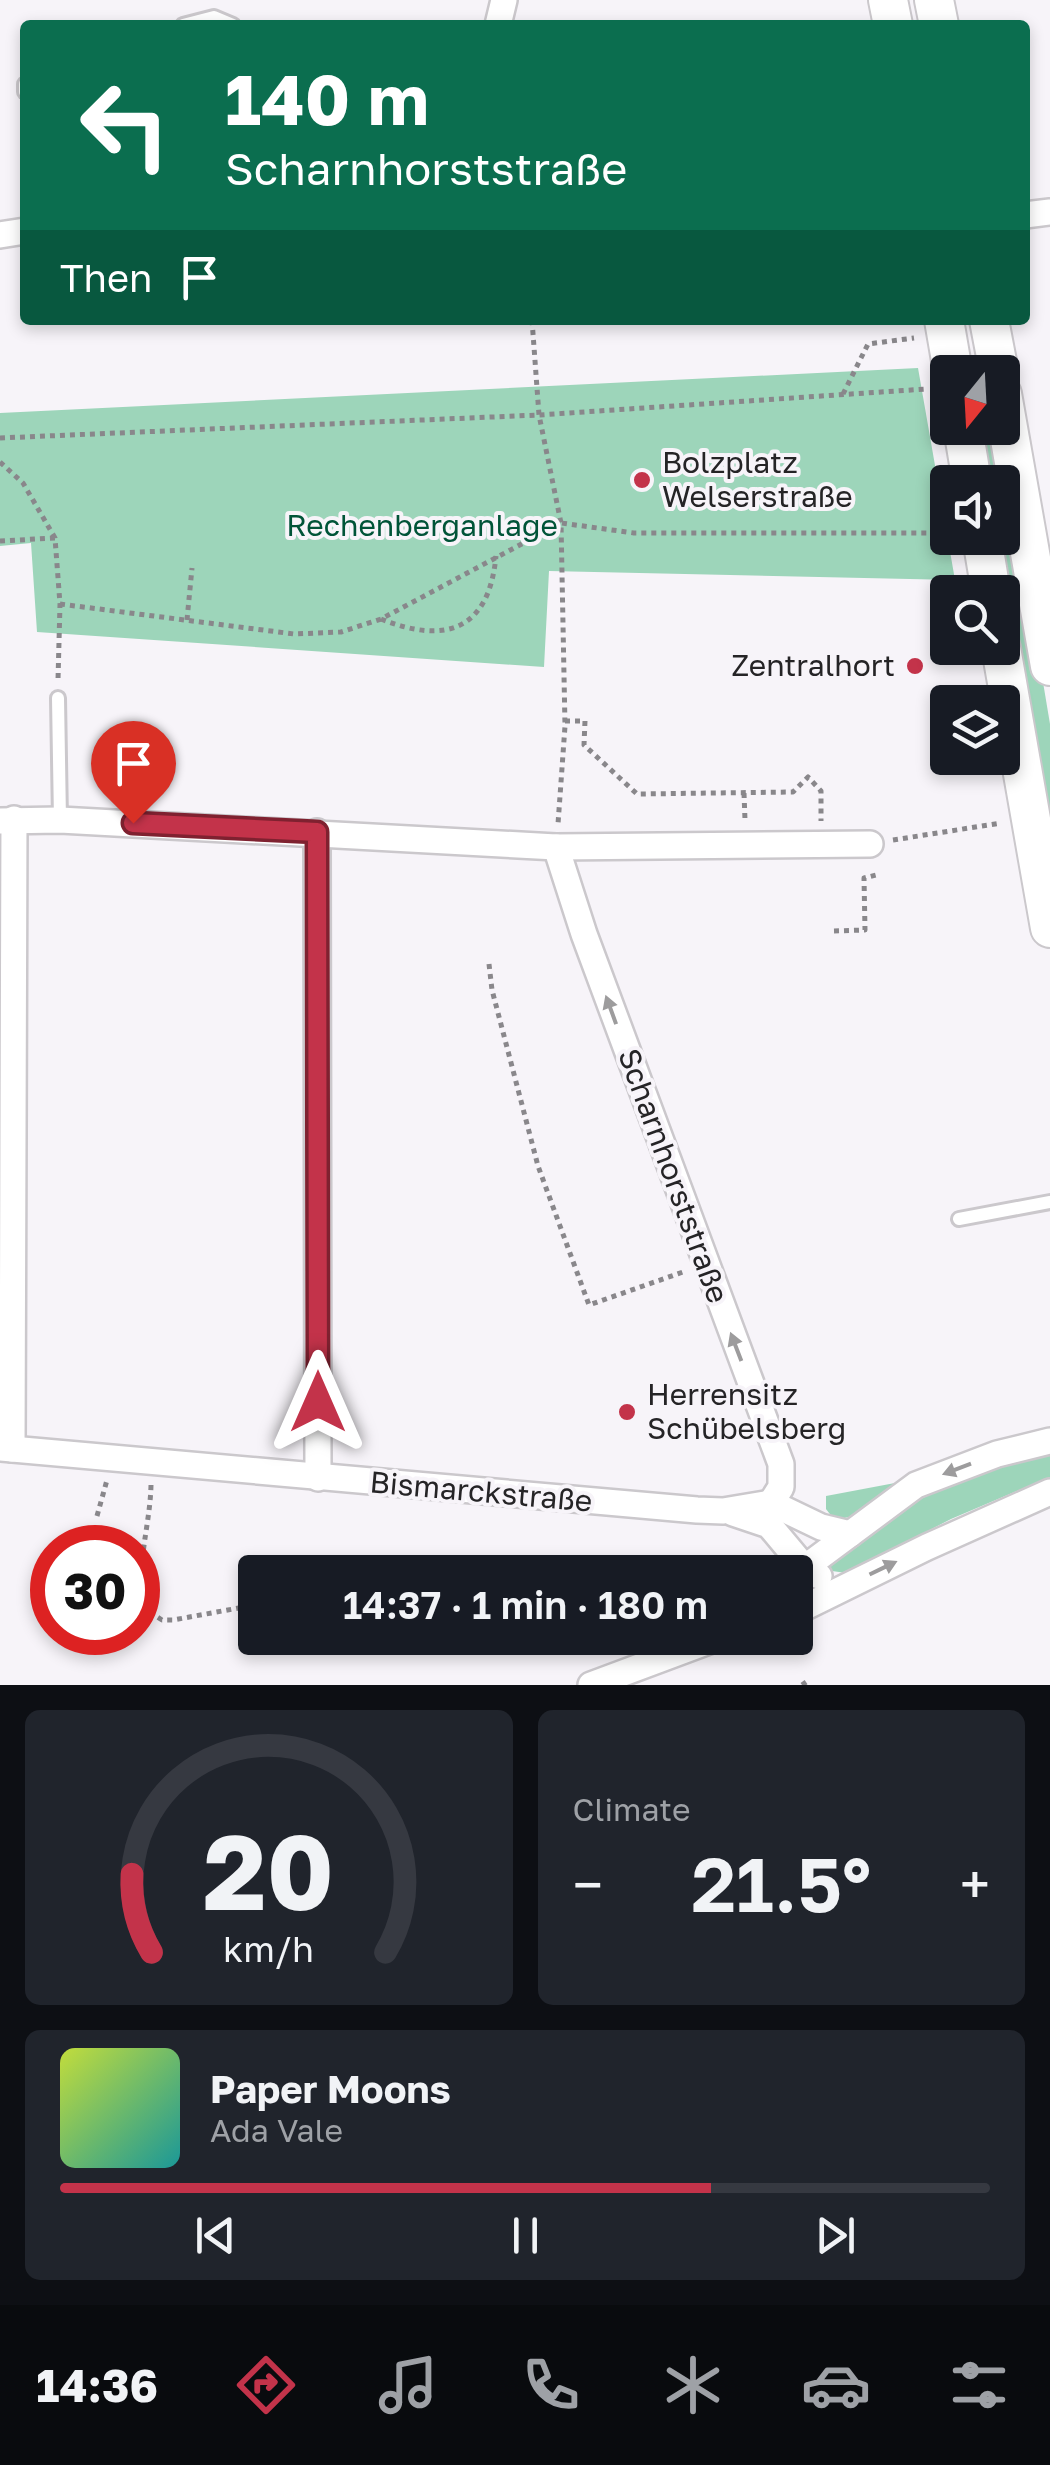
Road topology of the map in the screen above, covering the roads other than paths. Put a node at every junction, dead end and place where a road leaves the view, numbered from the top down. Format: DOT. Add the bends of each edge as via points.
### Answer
graph roads {
  1 [pos="200,20"];
  2 [pos="230,20"];
  3 [pos="990,325"];
  4 [pos="945,327"];
  5 [pos="943,355"];
  6 [pos="996,355"];
  7 [pos="1012,445"];
  8 [pos="1045,608"];
  9 [pos="1004,665"];
  10 [pos="1050,666"];
  11 [pos="58,698"];
  12 [pos="7,820"];
  13 [pos="60,820"];
  14 [pos="317,832"];
  15 [pos="870,844"];
  16 [pos="556,847"];
  17 [pos="1050,928"];
  18 [pos="1050,1202"];
  19 [pos="959,1219"];
  20 [pos="1050,1441"];
  21 [pos="6,1449"];
  22 [pos="318,1478"];
  23 [pos="1050,1492"];
  24 [pos="771,1504"];
  25 [pos="724,1510"];
  26 [pos="850,1534"];
  27 [pos="790,1555"];
  28 [pos="813,1561"];
  29 [pos="813,1577"];
  30 [pos="840,1589"];
  31 [pos="813,1603"];
  32 [pos="669,1655"];
  33 [pos="592,1685"];
  1 -- 2 [label="lane"];
  3 -- 6 [label="main road"];
  4 -- 5 [label="main road"];
  7 -- 8 [label="main road"];
  8 -- 10 [label="main road"];
  9 -- 17 [label="main road"];
  11 -- 13 [label="lane"];
  12 -- 13 [label="street"];
  12 -- 21 [label="street"];
  13 -- 14 [label="street"];
  14 -- 16 [label="street"];
  14 -- 22 [label="street"];
  15 -- 16 [label="street"];
  24 -- 16 [label="street, Scharnhorststraße, one-way" via="781,1487 781,1464"];
  18 -- 19 [label="lane"];
  20 -- 26 [label="street, one-way" via="916,1485"];
  21 -- 22 [label="street, Bismarckstraße"];
  22 -- 25 [label="street, Bismarckstraße"];
  30 -- 23 [label="street, one-way"];
  24 -- 25 [label="street, Bismarckstraße"];
  24 -- 26 [label="street"];
  25 -- 27 [label="street, Bismarckstraße" via="770,1524"];
  26 -- 28 [label="street"];
  29 -- 30 [label="street, Bismarckstraße"];
  30 -- 31 [label="street"];
  32 -- 33 [label="street"];
}
